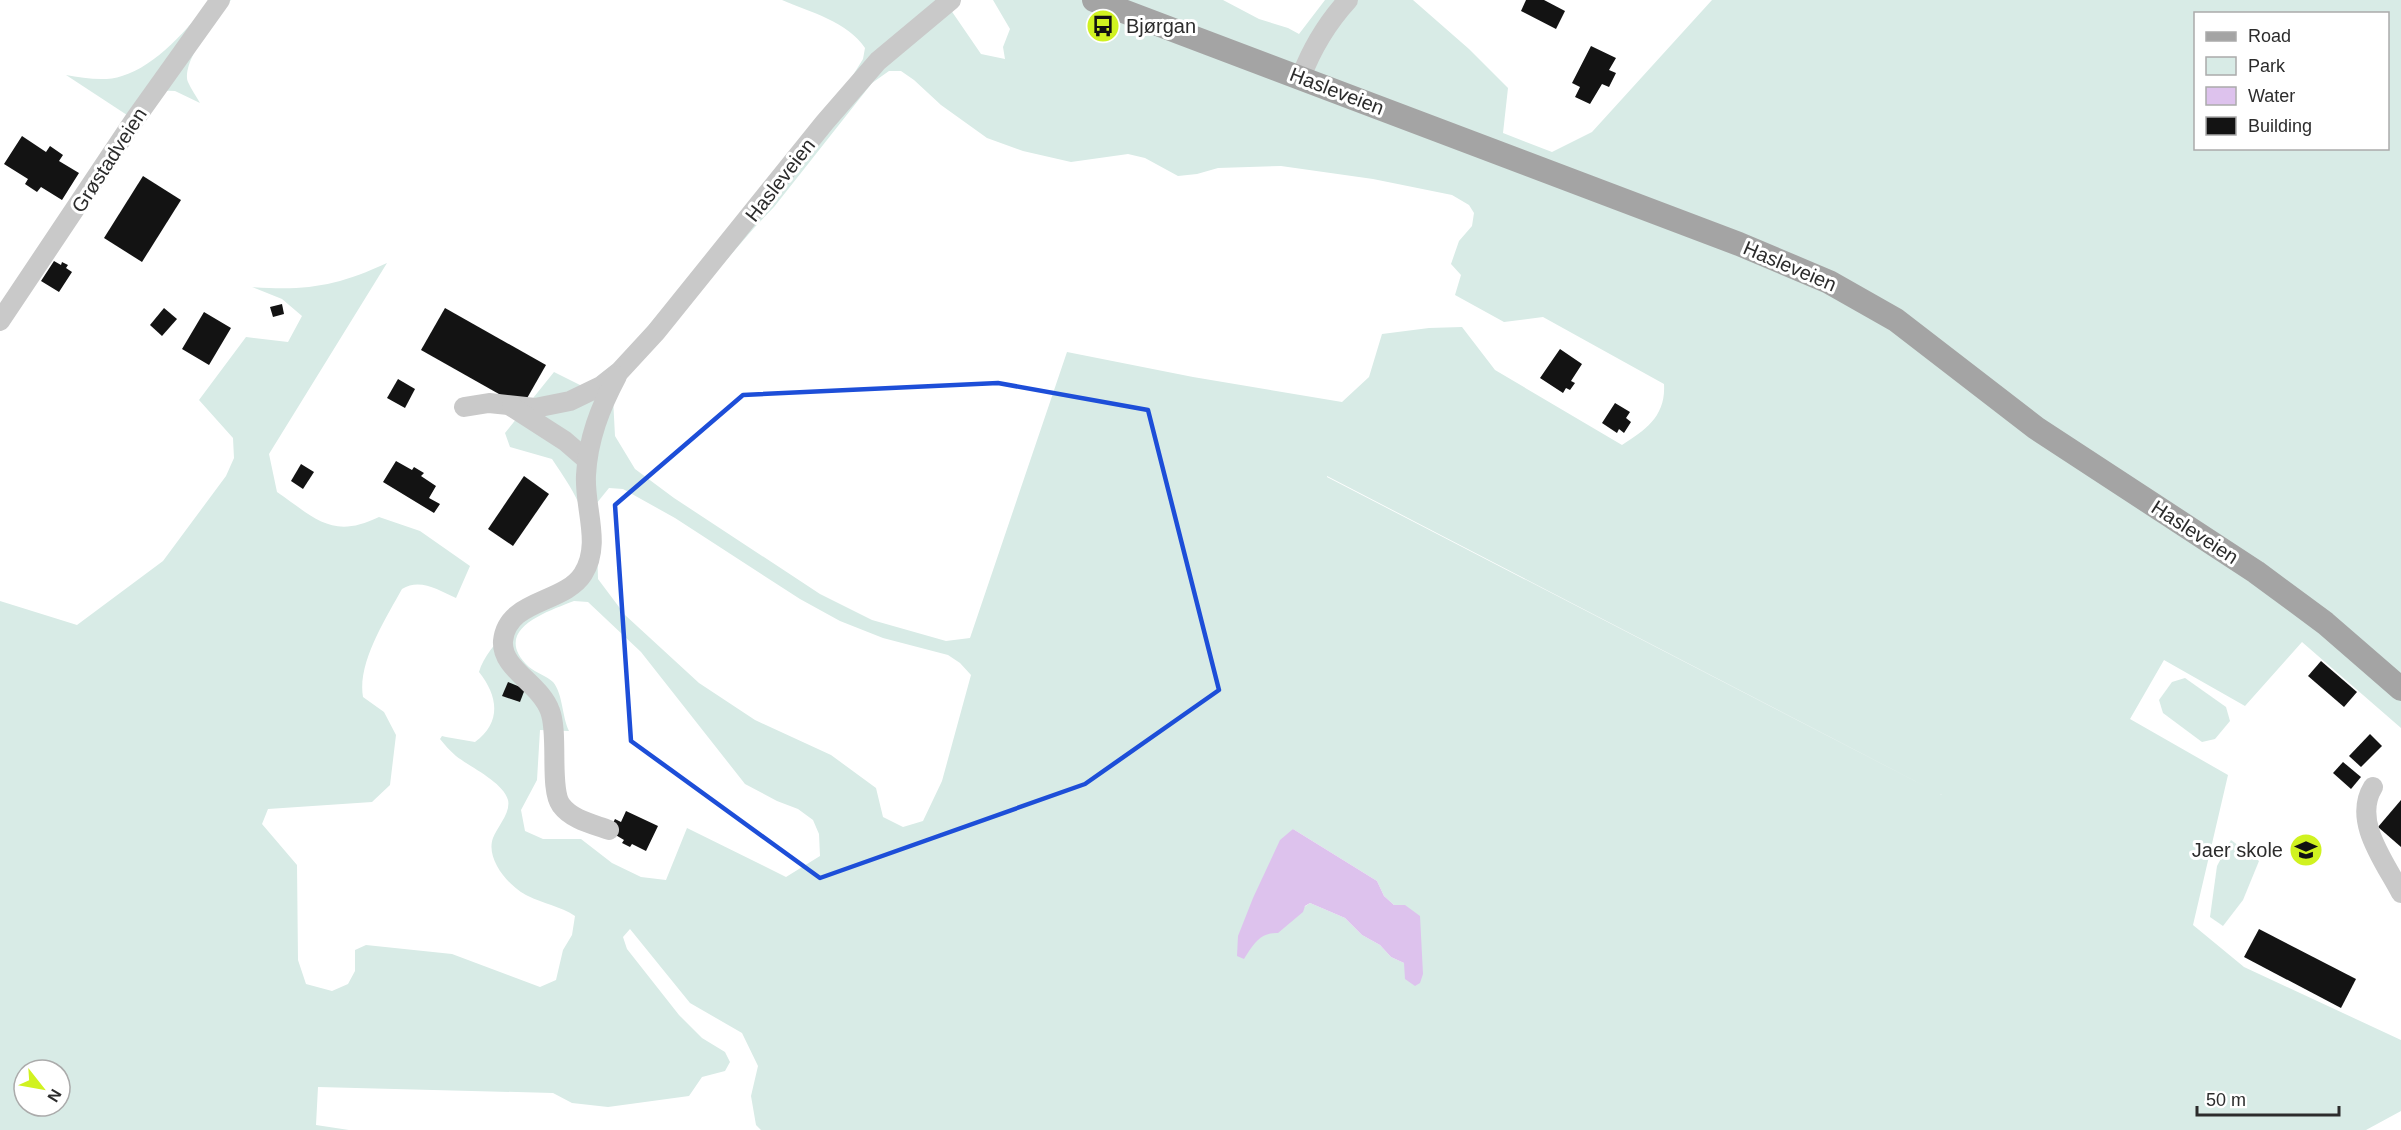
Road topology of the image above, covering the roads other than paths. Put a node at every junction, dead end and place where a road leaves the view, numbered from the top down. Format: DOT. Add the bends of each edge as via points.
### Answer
graph roads {
  1 [pos="220,0"];
  2 [pos="951,0"];
  3 [pos="1094,0"];
  4 [pos="1348,0"];
  5 [pos="1301,77"];
  6 [pos="0,321"];
  7 [pos="620,371"];
  8 [pos="464,407"];
  9 [pos="512,407"];
  10 [pos="587,460"];
  11 [pos="2401,689"];
  12 [pos="2373,787"];
  13 [pos="609,830"];
  14 [pos="2401,893"];
  1 -- 6 [label="street, Grøstadveien"];
  2 -- 7 [label="street, Hasleveien" via="878,61"];
  3 -- 5 [label="main road, Hasleveien"];
  4 -- 5 [label="street" via="1322,33"];
  5 -- 11 [label="main road, Hasleveien" via="1739,244 1854,295 1896,320 2036,428 2256,572"];
  7 -- 9 [label="street, Hasleveien" via="602,386 570,401 535,408"];
  7 -- 10 [label="street, Hasleveien" via="594,426"];
  8 -- 9 [label="street, Hasleveien" via="489,403"];
  9 -- 10 [label="street"];
  10 -- 13 [label="street, Hasleveien" via="591,558 573,585 514,618 503,643 509,662 540,691 552,717 560,803 577,818"];
  12 -- 14 [label="street" via="2366,803 2366,821"];
}
